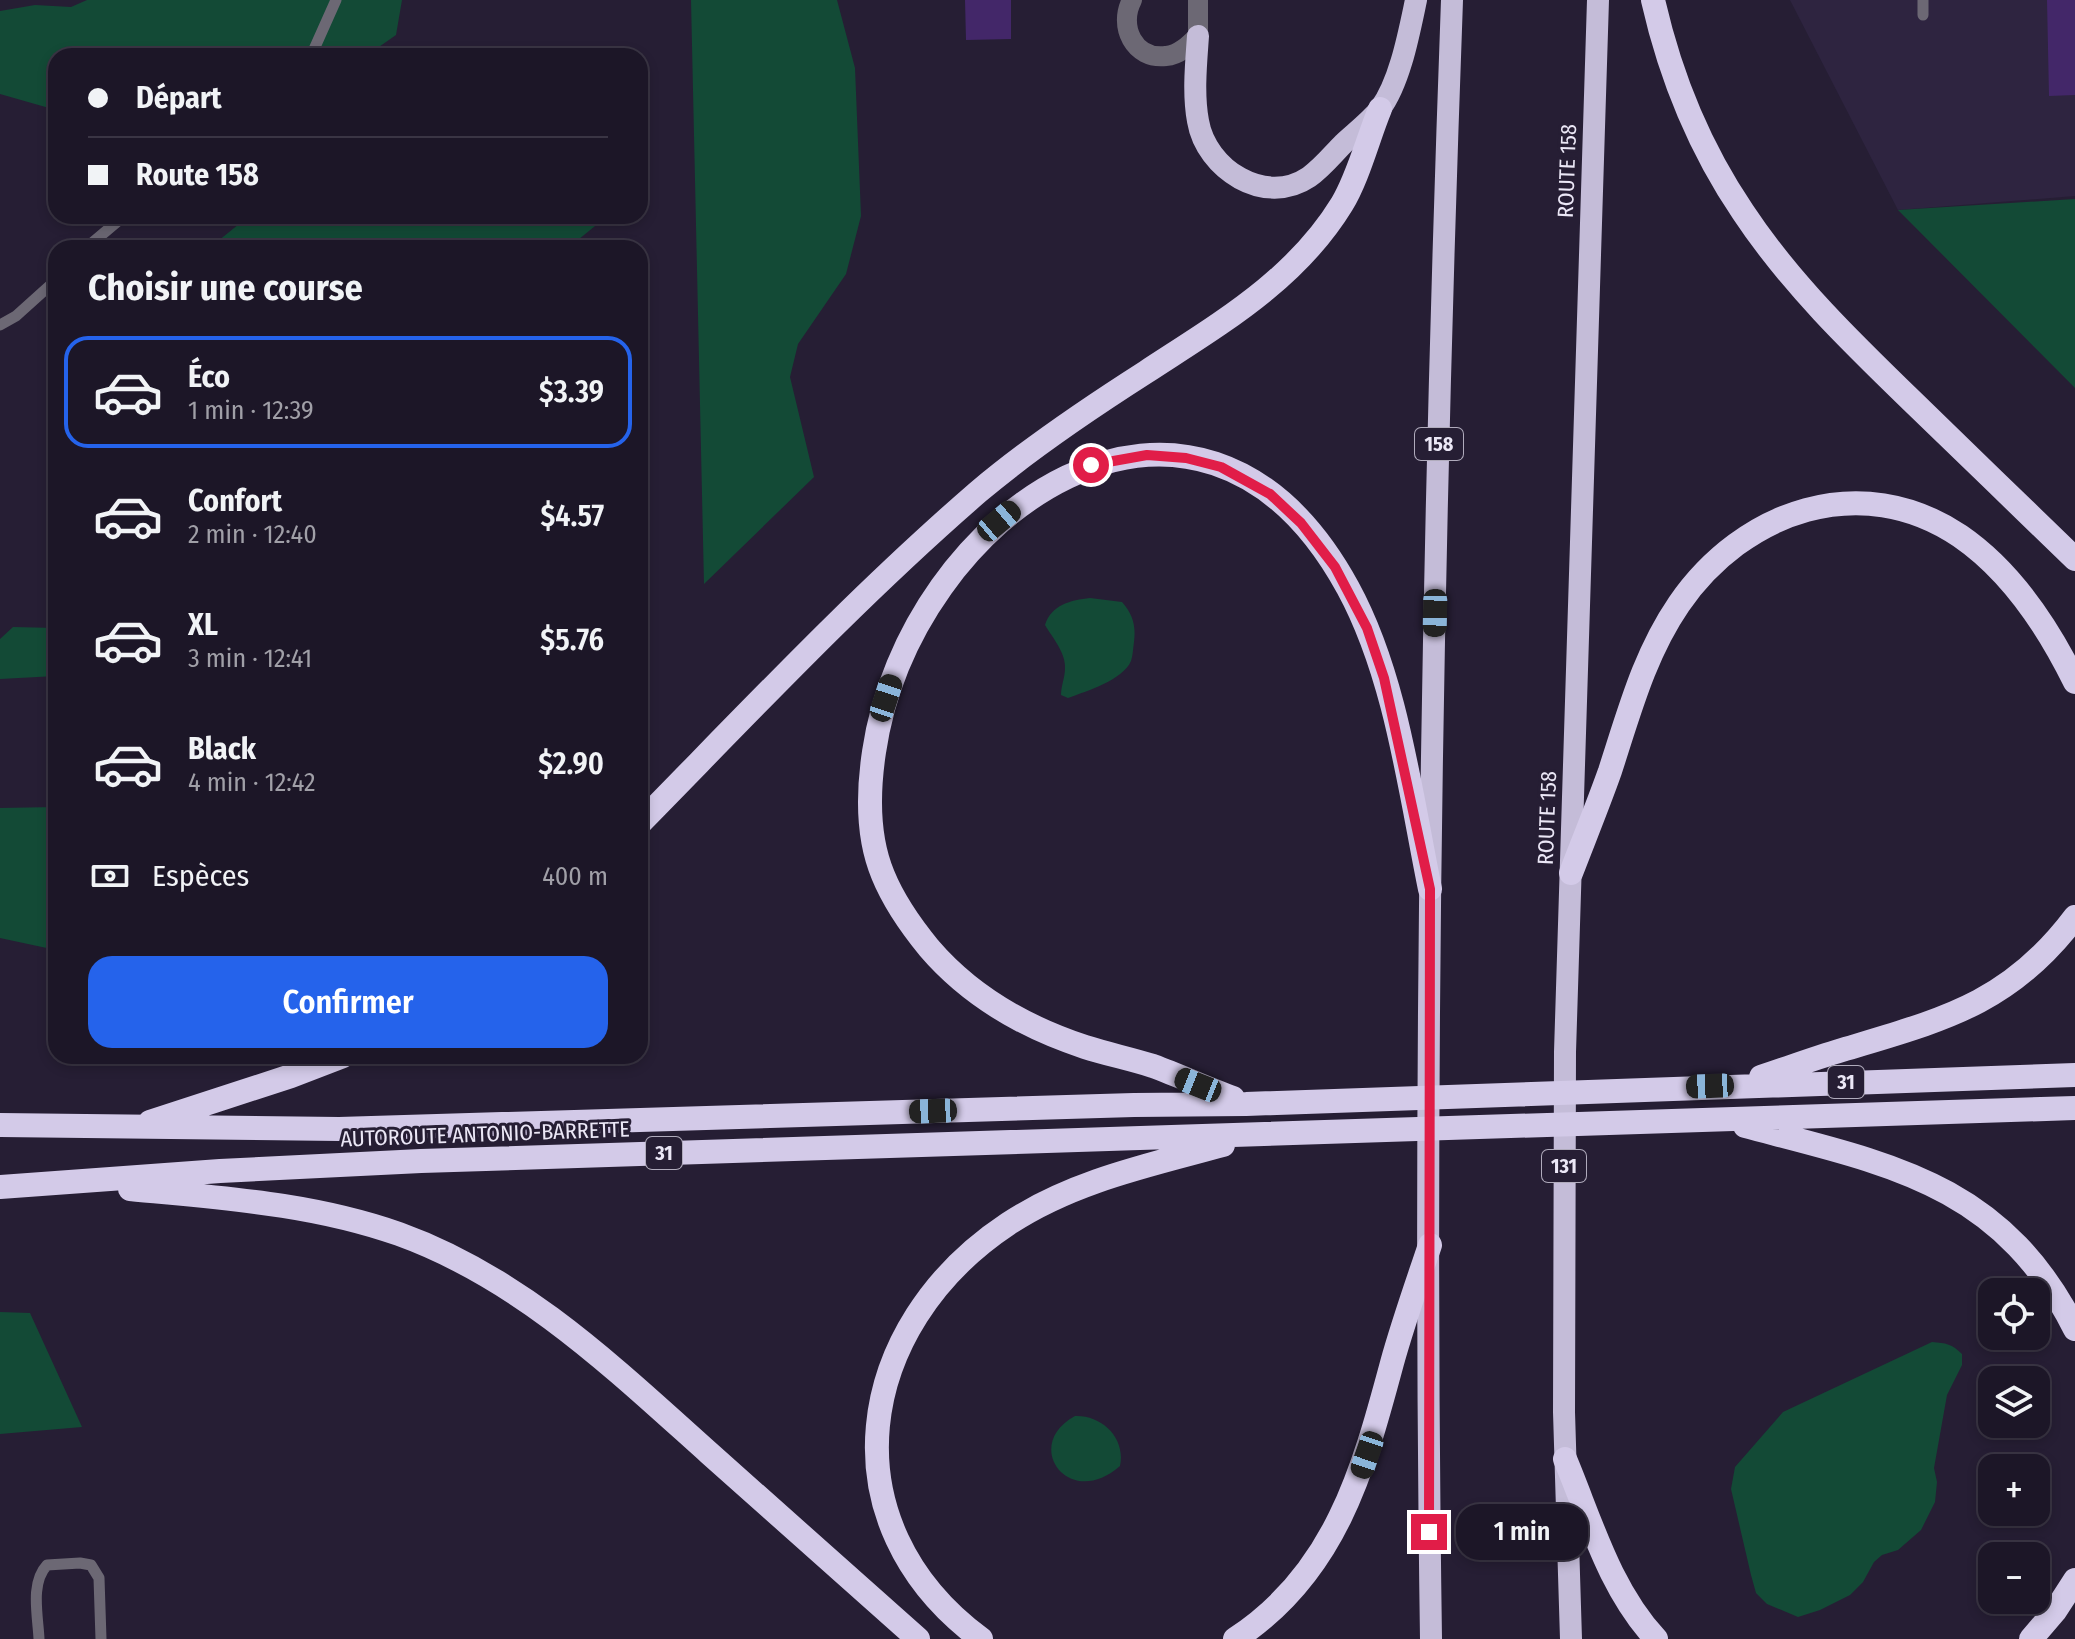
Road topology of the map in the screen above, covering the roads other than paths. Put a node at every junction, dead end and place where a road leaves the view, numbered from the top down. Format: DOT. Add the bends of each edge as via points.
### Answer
graph roads {
  1 [pos="336,0"];
  2 [pos="1132,0"];
  3 [pos="1198,0"];
  4 [pos="1416,0"];
  5 [pos="1452,0"];
  6 [pos="1598,0"];
  7 [pos="1653,0"];
  8 [pos="1923,0"];
  9 [pos="1923,15"];
  10 [pos="1198,36"];
  11 [pos="315,48"];
  12 [pos="1380,109"];
  13 [pos="114,224"];
  14 [pos="96,240"];
  15 [pos="48,287"];
  16 [pos="0,325"];
  17 [pos="2075,559"];
  18 [pos="2075,682"];
  19 [pos="648,815"];
  20 [pos="1571,873"];
  21 [pos="1430,889"];
  22 [pos="2075,917"];
  23 [pos="322,1064"];
  24 [pos="2075,1075"];
  25 [pos="1736,1085"];
  26 [pos="1246,1104"];
  27 [pos="2075,1108"];
  28 [pos="1719,1120"];
  29 [pos="0,1125"];
  30 [pos="133,1128"];
  31 [pos="1264,1134"];
  32 [pos="64,1182"];
  33 [pos="0,1187"];
  34 [pos="1430,1245"];
  35 [pos="2075,1329"];
  36 [pos="1565,1459"];
  37 [pos="2075,1580"];
  38 [pos="39,1639"];
  39 [pos="101,1639"];
  40 [pos="918,1639"];
  41 [pos="981,1639"];
  42 [pos="1235,1639"];
  43 [pos="1431,1639"];
  44 [pos="1571,1639"];
  45 [pos="1656,1639"];
  46 [pos="2031,1639"];
  1 -- 11 [label="lane"];
  2 -- 10 [label="street" via="1126,28 1146,52 1168,56"];
  3 -- 10 [label="street"];
  4 -- 12 [label="highway" via="1399,65"];
  5 -- 21 [label="highway, 158"];
  6 -- 20 [label="highway, ROUTE 158"];
  7 -- 17 [label="highway" via="1669,62 1699,136 1772,253 1859,349"];
  8 -- 9 [label="lane"];
  10 -- 12 [label="highway" via="1196,99 1202,136 1217,161 1249,183 1283,186 1309,177"];
  12 -- 19 [label="highway" via="1344,201 1285,275 980,491"];
  13 -- 14 [label="lane"];
  15 -- 16 [label="lane"];
  18 -- 20 [label="highway" via="2052,639 2011,583 1943,526 1904,510 1865,504 1827,505 1788,515 1717,558 1667,623 1644,667"];
  20 -- 36 [label="highway, ROUTE 158 / 131" via="1564,1067"];
  21 -- 26 [label="highway" via="1391,704 1367,628 1324,552 1270,494 1221,467 1186,458 1147,455 1110,460 1034,494 964,556 913,630 880,721 870,814 877,856 891,891 942,963 1006,1014"];
  21 -- 34 [label="highway, 158"];
  22 -- 25 [label="highway" via="2017,977 1959,1012"];
  23 -- 30 [label="highway"];
  24 -- 25 [label="highway, AUTOROUTE ANTONIO-BARRETTE / 31"];
  25 -- 26 [label="highway, AUTOROUTE ANTONIO-BARRETTE / 31"];
  26 -- 30 [label="highway, AUTOROUTE ANTONIO-BARRETTE / 31" via="339,1129"];
  27 -- 28 [label="highway, AUTOROUTE ANTONIO-BARRETTE / 31"];
  28 -- 31 [label="highway, AUTOROUTE ANTONIO-BARRETTE / 31"];
  28 -- 35 [label="highway" via="1867,1158 1941,1188 1981,1214 2023,1252"];
  29 -- 30 [label="highway, AUTOROUTE ANTONIO-BARRETTE / 31"];
  31 -- 32 [label="highway, AUTOROUTE ANTONIO-BARRETTE / 31" via="421,1161"];
  31 -- 41 [label="highway" via="1114,1175 1021,1216 959,1263 907,1330 886,1379 878,1419 877,1458 889,1519 923,1583"];
  32 -- 33 [label="highway, AUTOROUTE ANTONIO-BARRETTE / 31"];
  32 -- 40 [label="highway" via="312,1209 400,1235 473,1267 531,1302 604,1359"];
  34 -- 42 [label="highway" via="1367,1455 1342,1516 1301,1580"];
  34 -- 43 [label="highway, 158"];
  36 -- 44 [label="highway, ROUTE 158 / 131"];
  36 -- 45 [label="highway" via="1610,1572"];
  37 -- 46 [label="highway"];
  38 -- 39 [label="lane" via="40,1572 47,1565 80,1563 91,1565 99,1578"];
}
